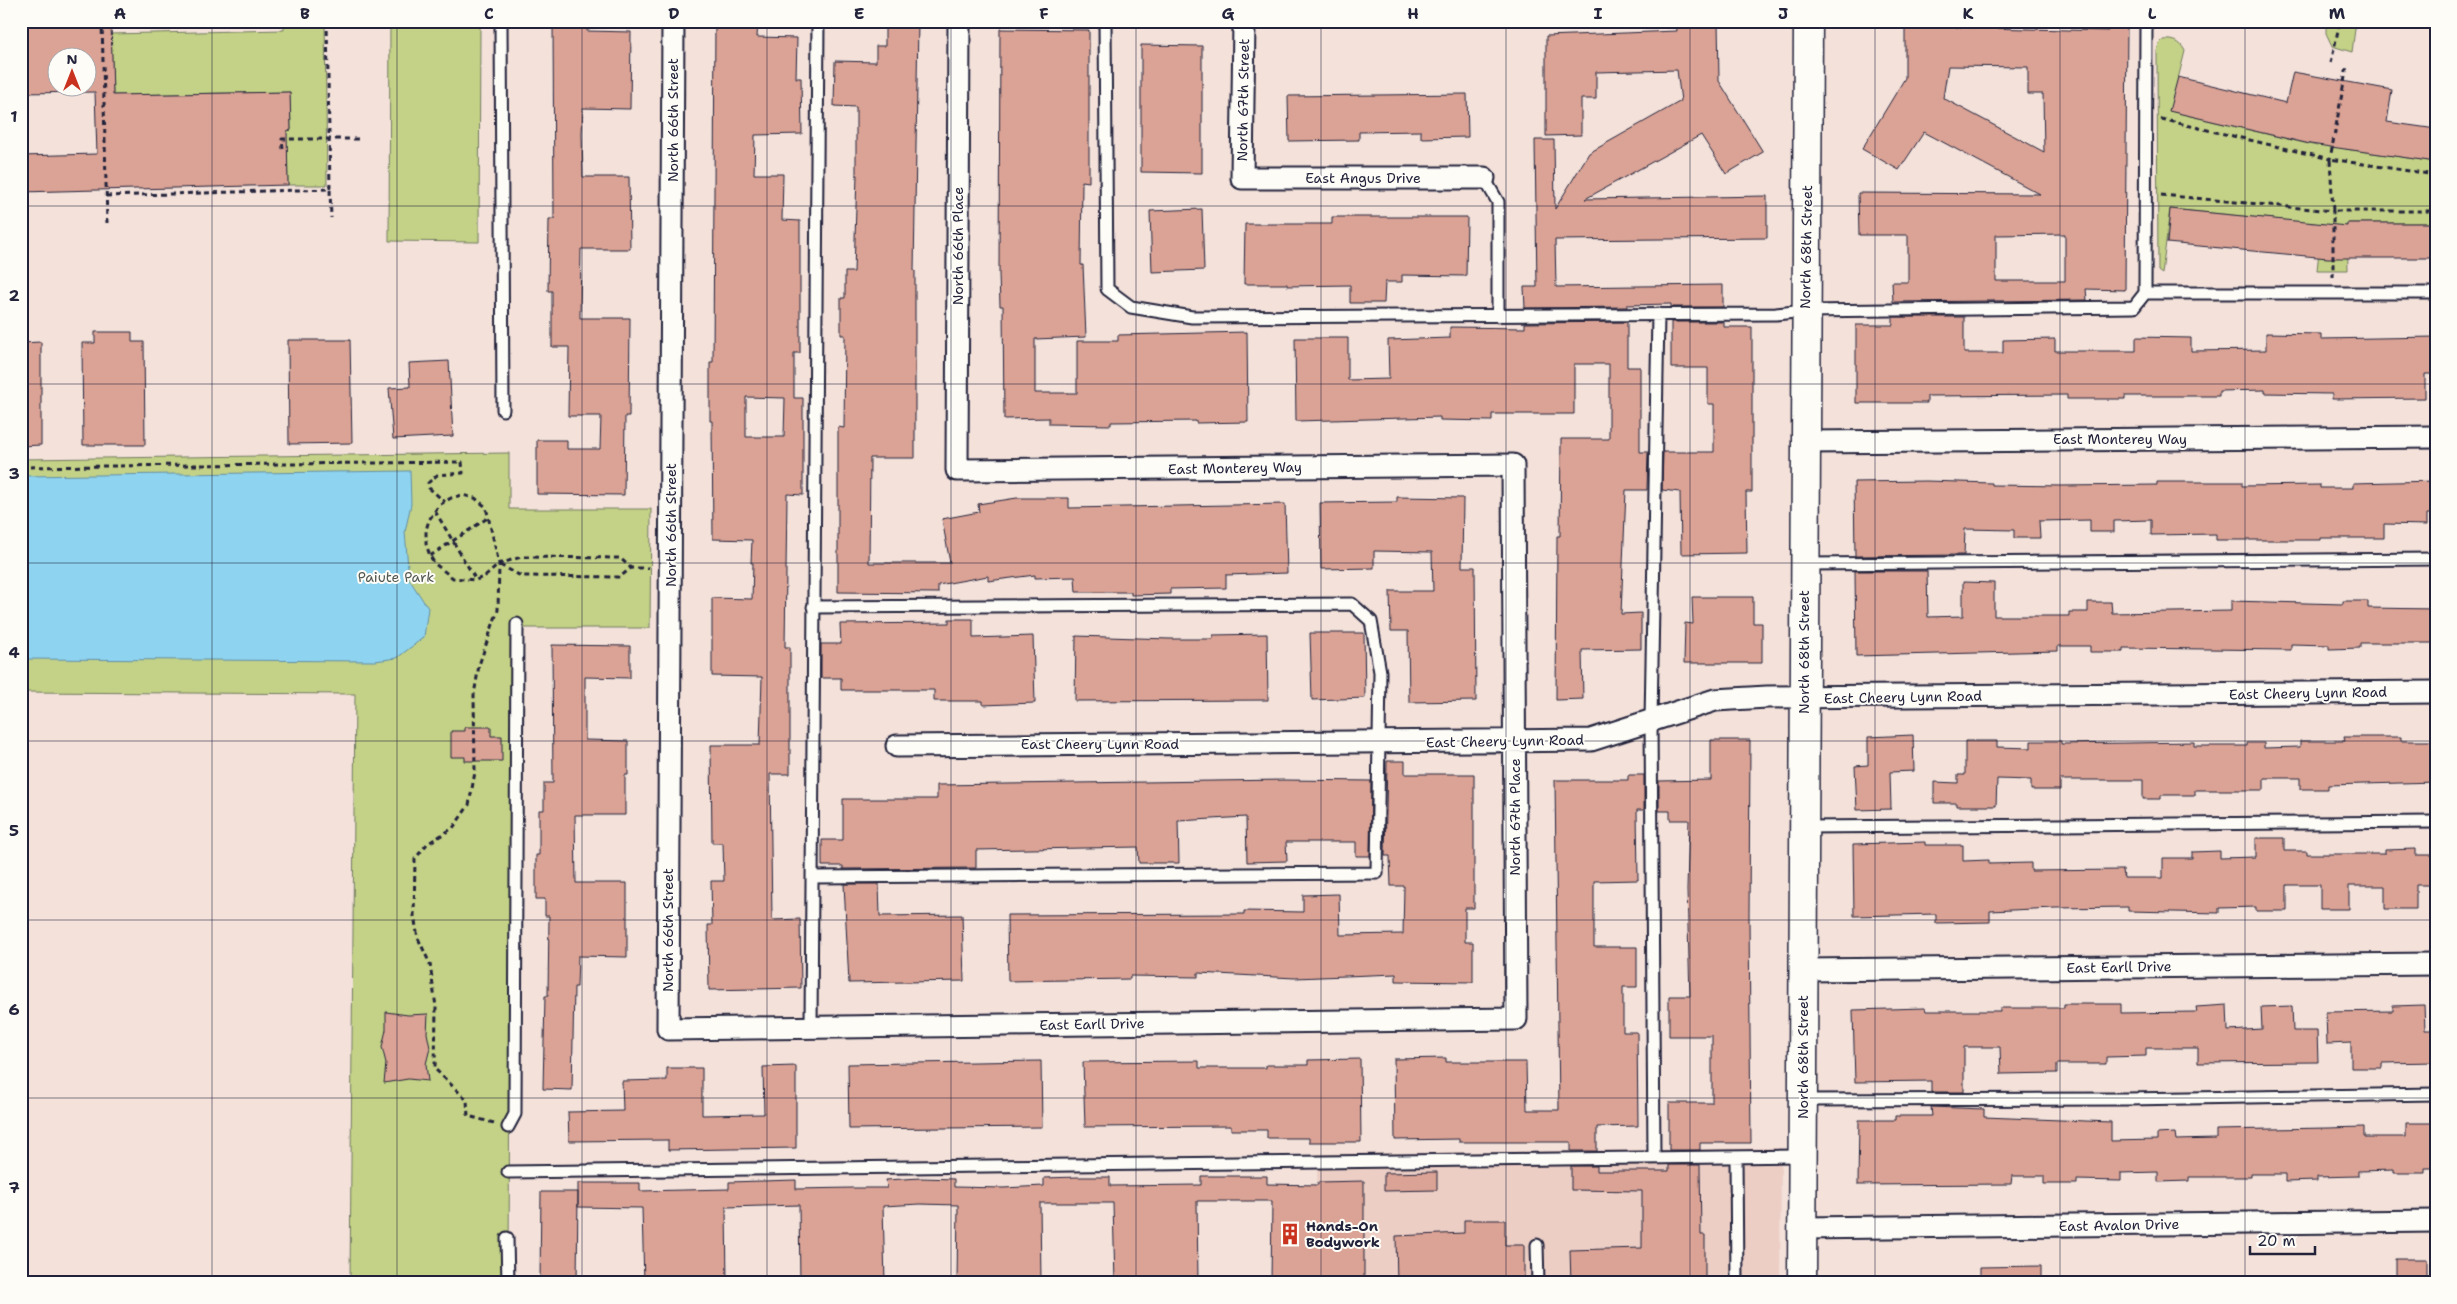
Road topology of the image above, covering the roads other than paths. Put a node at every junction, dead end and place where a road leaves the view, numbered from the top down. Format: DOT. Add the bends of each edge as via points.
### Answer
graph roads {
  1 [pos="500,21"];
  2 [pos="673,21"];
  3 [pos="818,21"];
  4 [pos="959,21"];
  5 [pos="1105,21"];
  6 [pos="1244,21"];
  7 [pos="1808,21"];
  8 [pos="2146,21"];
  9 [pos="1242,178"];
  10 [pos="1484,178"];
  11 [pos="2145,293"];
  12 [pos="2436,293"];
  13 [pos="1805,311"];
  14 [pos="1658,314"];
  15 [pos="1498,316"];
  16 [pos="503,410"];
  17 [pos="2436,437"];
  18 [pos="1804,442"];
  19 [pos="1513,465"];
  20 [pos="957,470"];
  21 [pos="2436,559"];
  22 [pos="1804,564"];
  23 [pos="813,607"];
  24 [pos="517,624"];
  25 [pos="2436,692"];
  26 [pos="1804,698"];
  27 [pos="1651,721"];
  28 [pos="1515,741"];
  29 [pos="1379,742"];
  30 [pos="897,746"];
  31 [pos="2436,822"];
  32 [pos="1804,827"];
  33 [pos="812,877"];
  34 [pos="2436,964"];
  35 [pos="1803,970"];
  36 [pos="1516,1019"];
  37 [pos="811,1027"];
  38 [pos="668,1029"];
  39 [pos="2436,1094"];
  40 [pos="1802,1100"];
  41 [pos="508,1127"];
  42 [pos="1802,1156"];
  43 [pos="1736,1157"];
  44 [pos="1654,1158"];
  45 [pos="508,1172"];
  46 [pos="2436,1221"];
  47 [pos="1802,1228"];
  48 [pos="507,1238"];
  49 [pos="1537,1245"];
  50 [pos="508,1283"];
  51 [pos="1538,1283"];
  52 [pos="1738,1283"];
  53 [pos="1802,1283"];
  1 -- 16 [label="lane"];
  2 -- 38 [label="street, North 66th Street"];
  3 -- 23 [label="lane"];
  4 -- 20 [label="street, North 66th Place"];
  5 -- 15 [label="lane" via="1107,289 1131,307 1192,317"];
  6 -- 9 [label="street, North 67th Street"];
  7 -- 13 [label="main road, North 68th Street"];
  8 -- 11 [label="lane"];
  9 -- 10 [label="street, East Angus Drive"];
  10 -- 15 [label="lane" via="1498,202"];
  11 -- 12 [label="lane"];
  11 -- 13 [label="lane" via="2134,307"];
  13 -- 14 [label="lane"];
  13 -- 18 [label="main road, North 68th Street"];
  14 -- 15 [label="lane"];
  14 -- 27 [label="lane"];
  17 -- 18 [label="street, East Monterey Way"];
  18 -- 22 [label="main road, North 68th Street"];
  19 -- 20 [label="street, East Monterey Way"];
  19 -- 28 [label="street, North 67th Place"];
  21 -- 22 [label="lane"];
  22 -- 26 [label="main road, North 68th Street"];
  23 -- 29 [label="lane" via="1352,604 1371,621 1380,672"];
  23 -- 33 [label="lane"];
  24 -- 41 [label="lane" via="515,1114"];
  25 -- 26 [label="street, East Cheery Lynn Road"];
  26 -- 27 [label="street, East Cheery Lynn Road" via="1715,700"];
  26 -- 32 [label="main road, North 68th Street"];
  27 -- 28 [label="street, East Cheery Lynn Road" via="1592,740"];
  27 -- 44 [label="lane"];
  28 -- 29 [label="street, East Cheery Lynn Road"];
  28 -- 36 [label="street, North 67th Place"];
  29 -- 30 [label="street, East Cheery Lynn Road"];
  29 -- 33 [label="lane" via="1377,873"];
  31 -- 32 [label="lane"];
  32 -- 35 [label="main road, North 68th Street"];
  33 -- 37 [label="lane"];
  34 -- 35 [label="street, East Earll Drive"];
  35 -- 40 [label="main road, North 68th Street"];
  36 -- 37 [label="street, East Earll Drive"];
  37 -- 38 [label="street, East Earll Drive"];
  39 -- 40 [label="lane"];
  40 -- 42 [label="main road, North 68th Street"];
  42 -- 43 [label="lane"];
  42 -- 47 [label="main road, North 68th Street"];
  43 -- 44 [label="lane"];
  43 -- 52 [label="lane"];
  44 -- 45 [label="lane"];
  46 -- 47 [label="street, East Avalon Drive"];
  47 -- 53 [label="main road, North 68th Street"];
  48 -- 50 [label="lane"];
  49 -- 51 [label="lane"];
}
